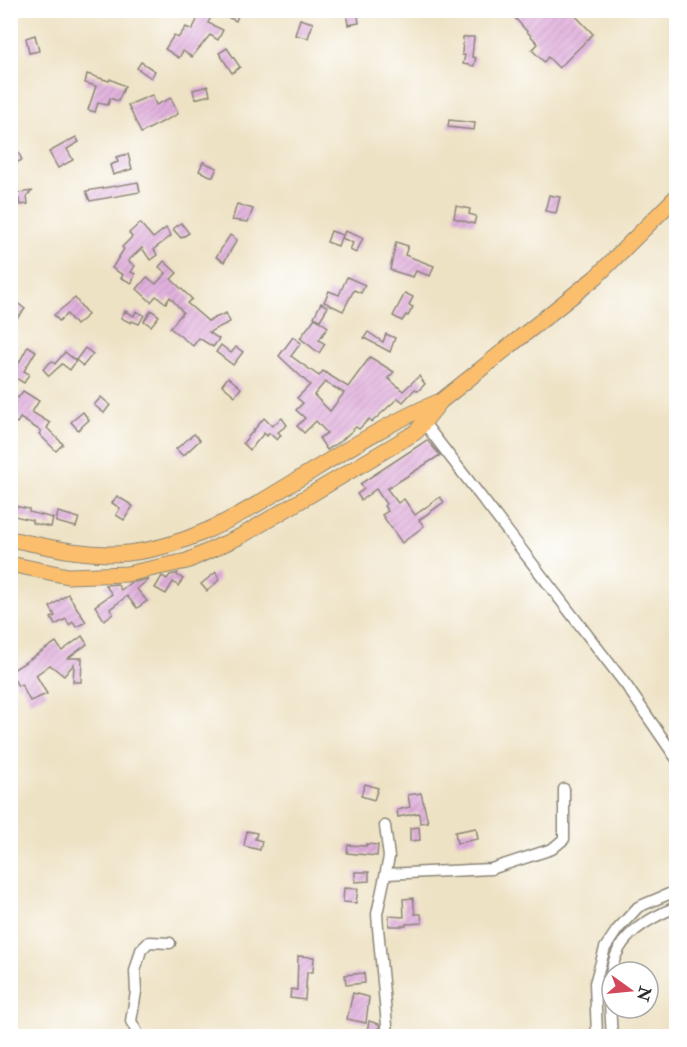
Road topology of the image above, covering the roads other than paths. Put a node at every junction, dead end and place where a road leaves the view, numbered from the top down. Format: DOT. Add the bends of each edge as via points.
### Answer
graph roads {
  1 [pos="676,197"];
  2 [pos="419,417"];
  3 [pos="10,539"];
  4 [pos="73,552"];
  5 [pos="10,564"];
  6 [pos="68,576"];
  7 [pos="676,758"];
  8 [pos="564,789"];
  9 [pos="385,826"];
  10 [pos="386,874"];
  11 [pos="676,891"];
  12 [pos="648,903"];
  13 [pos="676,907"];
  14 [pos="654,917"];
  15 [pos="170,943"];
  16 [pos="140,1036"];
  17 [pos="388,1036"];
  18 [pos="597,1036"];
  19 [pos="612,1036"];
  1 -- 2 [label="highway" via="596,277"];
  2 -- 4 [label="highway" via="237,517 184,541 128,553"];
  2 -- 6 [label="highway" via="417,432 240,536 187,561 127,574"];
  2 -- 7 [label="street" via="626,685"];
  3 -- 4 [label="highway"];
  4 -- 6 [label="highway"];
  5 -- 6 [label="highway"];
  8 -- 10 [label="street" via="564,839 552,849 491,869"];
  9 -- 10 [label="street" via="389,857"];
  10 -- 17 [label="street" via="377,914"];
  11 -- 12 [label="street"];
  12 -- 14 [label="street"];
  12 -- 18 [label="street" via="628,916 604,948 595,983"];
  13 -- 14 [label="street"];
  14 -- 19 [label="street" via="641,924 619,948 610,970"];
  15 -- 16 [label="street" via="149,942 141,950 135,971 131,1021"];
}
